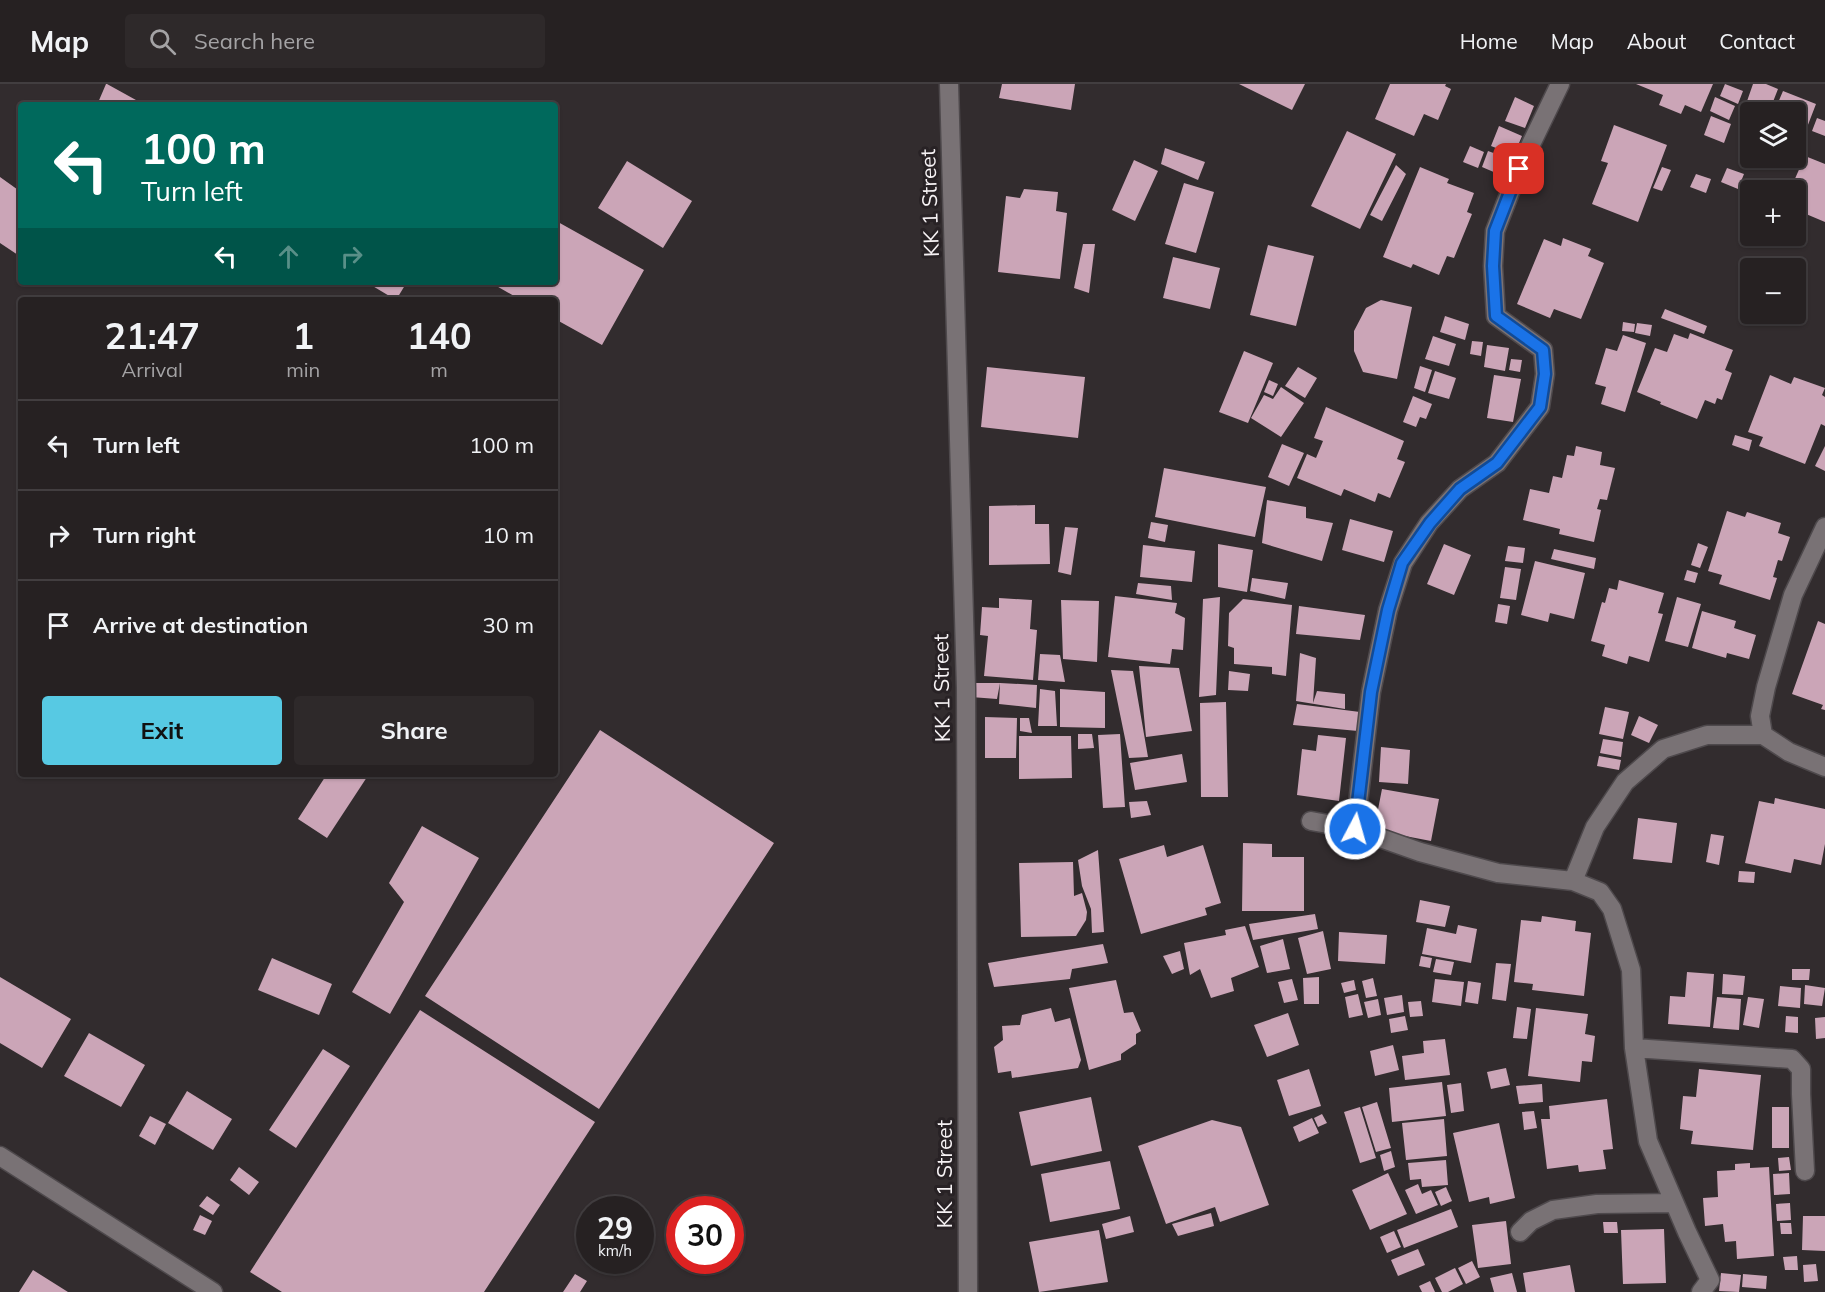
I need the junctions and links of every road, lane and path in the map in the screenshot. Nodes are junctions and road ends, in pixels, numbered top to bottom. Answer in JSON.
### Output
{"nodes":[{"id":1,"x":949,"y":84,"type":"edge"},
{"id":2,"x":1560,"y":84,"type":"edge"},
{"id":3,"x":1825,"y":527,"type":"edge"},
{"id":4,"x":1762,"y":735,"type":"junction"},
{"id":5,"x":1825,"y":767,"type":"edge"},
{"id":6,"x":1311,"y":821,"type":"dead end"},
{"id":7,"x":1355,"y":829,"type":"junction"},
{"id":8,"x":1573,"y":881,"type":"junction"},
{"id":9,"x":1634,"y":1048,"type":"junction"},
{"id":10,"x":0,"y":1156,"type":"edge"},
{"id":11,"x":1805,"y":1171,"type":"dead end"},
{"id":12,"x":1674,"y":1203,"type":"junction"},
{"id":13,"x":1521,"y":1232,"type":"dead end"},
{"id":14,"x":213,"y":1292,"type":"edge"},
{"id":15,"x":968,"y":1292,"type":"edge"},
{"id":16,"x":1701,"y":1292,"type":"edge"}],
"edges":[{"from":1,"to":15,"type":"street","name":"KK 1 Street"},
{"from":2,"to":7,"type":"street"},
{"from":3,"to":4,"type":"street"},
{"from":4,"to":5,"type":"street"},
{"from":4,"to":8,"type":"street"},
{"from":6,"to":7,"type":"street"},
{"from":7,"to":8,"type":"street"},
{"from":8,"to":9,"type":"street"},
{"from":9,"to":11,"type":"street"},
{"from":9,"to":12,"type":"street"},
{"from":10,"to":14,"type":"street"},
{"from":12,"to":13,"type":"street"},
{"from":12,"to":16,"type":"street"}]}
